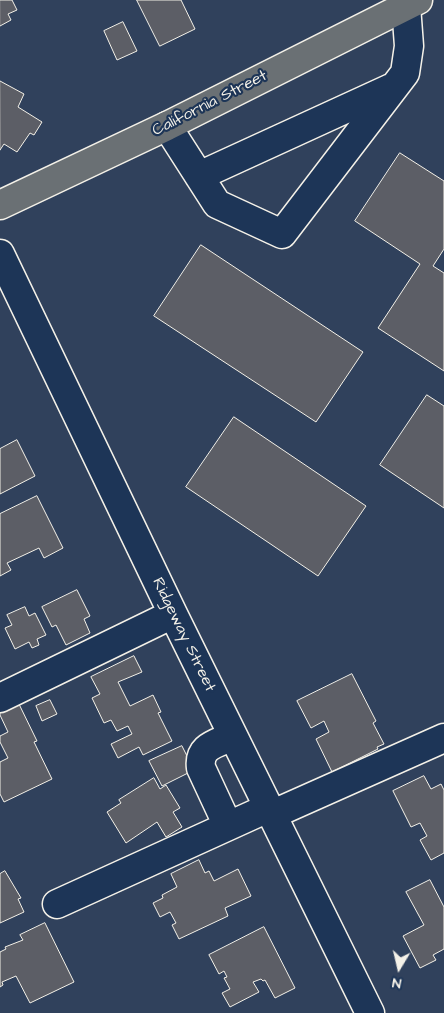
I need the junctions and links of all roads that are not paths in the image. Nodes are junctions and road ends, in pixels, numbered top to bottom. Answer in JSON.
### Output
{"nodes":[{"id":1,"x":412,"y":3,"type":"edge"},
{"id":2,"x":395,"y":86,"type":"junction"},
{"id":3,"x":167,"y":126,"type":"junction"},
{"id":4,"x":199,"y":176,"type":"junction"},
{"id":5,"x":0,"y":205,"type":"edge"},
{"id":6,"x":0,"y":254,"type":"edge"},
{"id":7,"x":173,"y":614,"type":"junction"},
{"id":8,"x":0,"y":698,"type":"edge"},
{"id":9,"x":233,"y":736,"type":"junction"},
{"id":10,"x":444,"y":738,"type":"edge"},
{"id":11,"x":270,"y":812,"type":"junction"},
{"id":12,"x":228,"y":826,"type":"junction"},
{"id":13,"x":57,"y":904,"type":"dead end"},
{"id":14,"x":370,"y":1013,"type":"edge"}],
"edges":[{"from":1,"to":2,"type":"street"},
{"from":1,"to":3,"type":"main road","name":"California Street"},
{"from":2,"to":4,"type":"street"},
{"from":2,"to":4,"type":"street"},
{"from":3,"to":4,"type":"street"},
{"from":3,"to":5,"type":"main road","name":"California Street"},
{"from":6,"to":7,"type":"street","name":"Ridgeway Street"},
{"from":7,"to":8,"type":"street"},
{"from":7,"to":9,"type":"street","name":"Ridgeway Street"},
{"from":9,"to":11,"type":"street","name":"Ridgeway Street"},
{"from":9,"to":12,"type":"street"},
{"from":10,"to":11,"type":"street"},
{"from":11,"to":12,"type":"street"},
{"from":11,"to":14,"type":"street","name":"Ridgeway Street"},
{"from":12,"to":13,"type":"street"}]}
